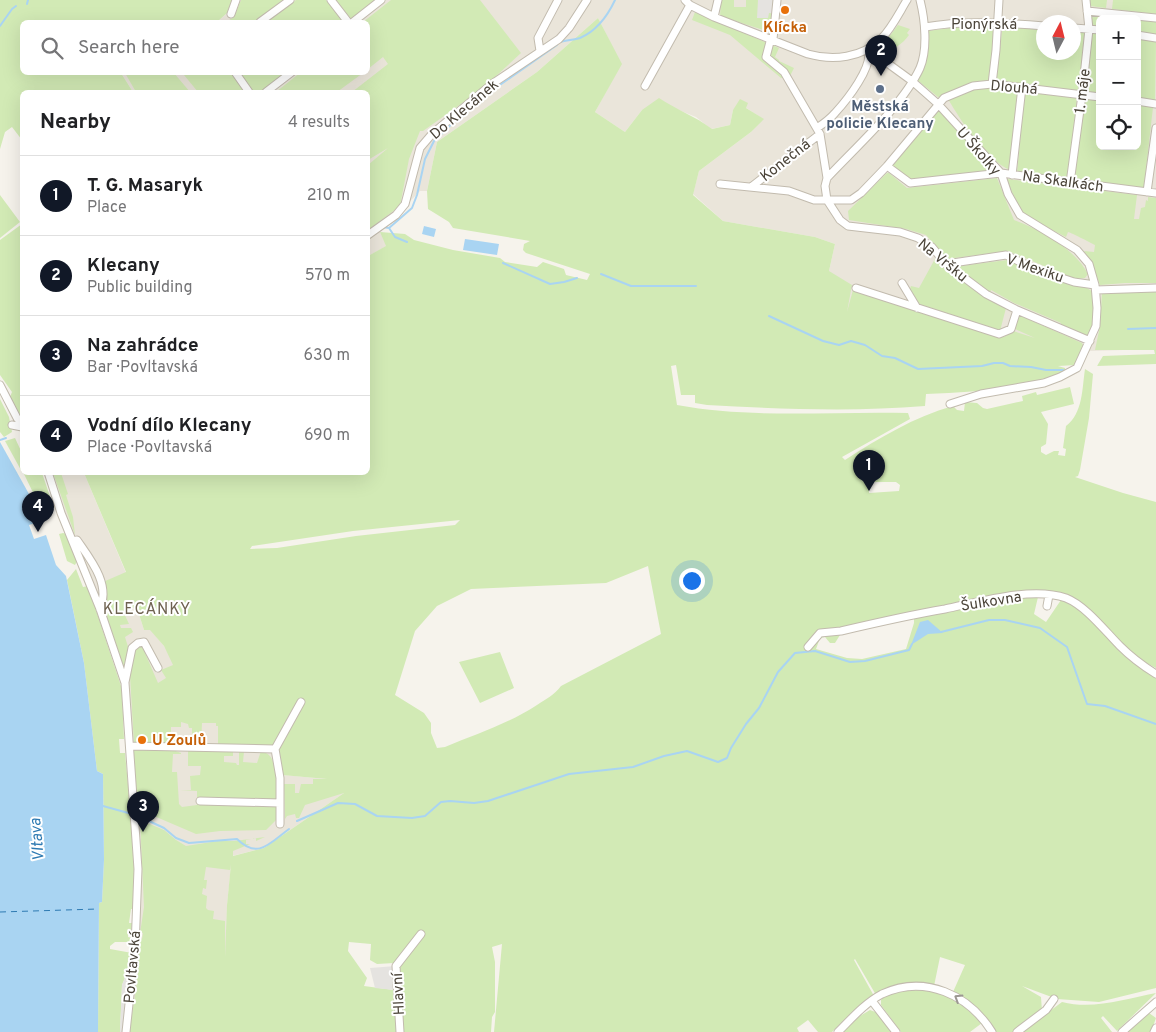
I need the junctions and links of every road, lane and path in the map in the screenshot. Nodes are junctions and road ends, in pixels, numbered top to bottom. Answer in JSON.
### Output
{"nodes":[{"id":1,"x":236,"y":0,"type":"edge"},
{"id":2,"x":290,"y":0,"type":"edge"},
{"id":3,"x":331,"y":0,"type":"edge"},
{"id":4,"x":381,"y":0,"type":"edge"},
{"id":5,"x":558,"y":0,"type":"edge"},
{"id":6,"x":587,"y":0,"type":"edge"},
{"id":7,"x":718,"y":0,"type":"edge"},
{"id":8,"x":777,"y":0,"type":"edge"},
{"id":9,"x":907,"y":0,"type":"edge"},
{"id":10,"x":920,"y":0,"type":"edge"},
{"id":11,"x":999,"y":0,"type":"edge"},
{"id":12,"x":1086,"y":0,"type":"edge"},
{"id":13,"x":687,"y":2,"type":"edge"},
{"id":14,"x":1087,"y":11,"type":"junction"},
{"id":15,"x":231,"y":14,"type":"dead end"},
{"id":16,"x":714,"y":17,"type":"junction"},
{"id":17,"x":1156,"y":18,"type":"edge"},
{"id":18,"x":263,"y":20,"type":"edge"},
{"id":19,"x":346,"y":20,"type":"edge"},
{"id":20,"x":355,"y":20,"type":"edge"},
{"id":21,"x":998,"y":22,"type":"junction"},
{"id":22,"x":1036,"y":25,"type":"edge"},
{"id":23,"x":925,"y":27,"type":"junction"},
{"id":24,"x":1081,"y":28,"type":"edge"},
{"id":25,"x":1089,"y":29,"type":"junction"},
{"id":26,"x":1096,"y":30,"type":"edge"},
{"id":27,"x":1141,"y":36,"type":"edge"},
{"id":28,"x":773,"y":37,"type":"junction"},
{"id":29,"x":1156,"y":38,"type":"edge"},
{"id":30,"x":868,"y":49,"type":"junction"},
{"id":31,"x":540,"y":51,"type":"junction"},
{"id":32,"x":236,"y":75,"type":"edge"},
{"id":33,"x":288,"y":75,"type":"edge"},
{"id":34,"x":912,"y":81,"type":"junction"},
{"id":35,"x":992,"y":84,"type":"junction"},
{"id":36,"x":645,"y":86,"type":"dead end"},
{"id":37,"x":1022,"y":87,"type":"junction"},
{"id":38,"x":248,"y":90,"type":"edge"},
{"id":39,"x":269,"y":90,"type":"edge"},
{"id":40,"x":1082,"y":95,"type":"junction"},
{"id":41,"x":1096,"y":97,"type":"edge"},
{"id":42,"x":1141,"y":102,"type":"edge"},
{"id":43,"x":938,"y":104,"type":"junction"},
{"id":44,"x":1156,"y":104,"type":"edge"},
{"id":45,"x":1156,"y":128,"type":"edge"},
{"id":46,"x":819,"y":131,"type":"junction"},
{"id":47,"x":887,"y":166,"type":"junction"},
{"id":48,"x":1001,"y":173,"type":"junction"},
{"id":49,"x":1012,"y":174,"type":"junction"},
{"id":50,"x":827,"y":178,"type":"junction"},
{"id":51,"x":1070,"y":183,"type":"junction"},
{"id":52,"x":720,"y":184,"type":"dead end"},
{"id":53,"x":751,"y":187,"type":"junction"},
{"id":54,"x":1148,"y":192,"type":"junction"},
{"id":55,"x":1156,"y":193,"type":"edge"},
{"id":56,"x":826,"y":200,"type":"junction"},
{"id":57,"x":370,"y":234,"type":"edge"},
{"id":58,"x":946,"y":264,"type":"junction"},
{"id":59,"x":902,"y":284,"type":"dead end"},
{"id":60,"x":856,"y":288,"type":"dead end"},
{"id":61,"x":1095,"y":288,"type":"junction"},
{"id":62,"x":1156,"y":288,"type":"edge"},
{"id":63,"x":917,"y":308,"type":"junction"},
{"id":64,"x":1017,"y":310,"type":"junction"},
{"id":65,"x":1090,"y":342,"type":"junction"},
{"id":66,"x":0,"y":384,"type":"edge"},
{"id":67,"x":950,"y":404,"type":"dead end"},
{"id":68,"x":20,"y":423,"type":"edge"},
{"id":69,"x":12,"y":425,"type":"dead end"},
{"id":70,"x":20,"y":426,"type":"edge"},
{"id":71,"x":49,"y":475,"type":"edge"},
{"id":72,"x":73,"y":541,"type":"junction"},
{"id":73,"x":1049,"y":595,"type":"junction"},
{"id":74,"x":1047,"y":606,"type":"dead end"},
{"id":75,"x":100,"y":609,"type":"junction"},
{"id":76,"x":808,"y":648,"type":"dead end"},
{"id":77,"x":158,"y":668,"type":"dead end"},
{"id":78,"x":1156,"y":674,"type":"edge"},
{"id":79,"x":125,"y":683,"type":"junction"},
{"id":80,"x":302,"y":702,"type":"dead end"},
{"id":81,"x":130,"y":746,"type":"junction"},
{"id":82,"x":275,"y":749,"type":"junction"},
{"id":83,"x":200,"y":801,"type":"dead end"},
{"id":84,"x":280,"y":803,"type":"junction"},
{"id":85,"x":280,"y":824,"type":"dead end"},
{"id":86,"x":421,"y":934,"type":"dead end"},
{"id":87,"x":1054,"y":999,"type":"dead end"},
{"id":88,"x":872,"y":1001,"type":"junction"},
{"id":89,"x":1156,"y":1002,"type":"edge"},
{"id":90,"x":1156,"y":1028,"type":"edge"},
{"id":91,"x":126,"y":1032,"type":"edge"},
{"id":92,"x":400,"y":1032,"type":"edge"},
{"id":93,"x":838,"y":1032,"type":"edge"},
{"id":94,"x":896,"y":1032,"type":"edge"},
{"id":95,"x":992,"y":1032,"type":"edge"},
{"id":96,"x":1017,"y":1032,"type":"edge"},
{"id":97,"x":1122,"y":1032,"type":"edge"},
{"id":98,"x":1154,"y":1032,"type":"edge"}],
"edges":[{"from":1,"to":15,"type":"street"},
{"from":2,"to":18,"type":"street"},
{"from":3,"to":19,"type":"street"},
{"from":4,"to":20,"type":"street"},
{"from":5,"to":31,"type":"street"},
{"from":6,"to":31,"type":"street","name":"Do Klecánek"},
{"from":7,"to":16,"type":"street"},
{"from":8,"to":28,"type":"street"},
{"from":9,"to":30,"type":"street"},
{"from":10,"to":23,"type":"street"},
{"from":11,"to":21,"type":"street"},
{"from":12,"to":14,"type":"street","name":"1. máje"},
{"from":13,"to":16,"type":"street"},
{"from":13,"to":36,"type":"street"},
{"from":14,"to":17,"type":"street"},
{"from":14,"to":25,"type":"street","name":"1. máje"},
{"from":16,"to":28,"type":"street"},
{"from":21,"to":22,"type":"street","name":"Pionýrská"},
{"from":21,"to":23,"type":"street","name":"Pionýrská"},
{"from":21,"to":35,"type":"street"},
{"from":23,"to":34,"type":"street"},
{"from":24,"to":25,"type":"street"},
{"from":25,"to":26,"type":"street"},
{"from":25,"to":40,"type":"street","name":"1. máje"},
{"from":27,"to":29,"type":"street"},
{"from":28,"to":30,"type":"street"},
{"from":28,"to":46,"type":"street"},
{"from":30,"to":34,"type":"street","name":"U Školky"},
{"from":30,"to":46,"type":"street","name":"Konečná"},
{"from":31,"to":57,"type":"street","name":"Do Klecánek"},
{"from":32,"to":38,"type":"street"},
{"from":33,"to":39,"type":"street"},
{"from":34,"to":43,"type":"street","name":"U Školky"},
{"from":34,"to":50,"type":"street"},
{"from":35,"to":37,"type":"street","name":"Dlouhá"},
{"from":35,"to":43,"type":"street","name":"Dlouhá"},
{"from":37,"to":40,"type":"street","name":"Dlouhá"},
{"from":37,"to":49,"type":"street"},
{"from":40,"to":41,"type":"street","name":"Dlouhá"},
{"from":40,"to":51,"type":"street","name":"1. máje"},
{"from":42,"to":44,"type":"street"},
{"from":43,"to":47,"type":"street","name":"Dlouhá"},
{"from":43,"to":48,"type":"street","name":"U Školky"},
{"from":45,"to":54,"type":"street"},
{"from":46,"to":50,"type":"street"},
{"from":46,"to":53,"type":"street","name":"Konečná"},
{"from":47,"to":48,"type":"street","name":"Na Skalkách"},
{"from":47,"to":56,"type":"street","name":"Dlouhá"},
{"from":48,"to":49,"type":"street","name":"Na Skalkách"},
{"from":48,"to":61,"type":"street","name":"U Školky"},
{"from":49,"to":51,"type":"street","name":"Na Skalkách"},
{"from":50,"to":56,"type":"street"},
{"from":51,"to":54,"type":"street","name":"Na Skalkách"},
{"from":52,"to":53,"type":"street","name":"Dlouhá"},
{"from":53,"to":56,"type":"street","name":"Dlouhá"},
{"from":54,"to":55,"type":"street","name":"Na Skalkách"},
{"from":56,"to":58,"type":"street","name":"Na Vršku"},
{"from":58,"to":61,"type":"street","name":"V Mexiku"},
{"from":58,"to":64,"type":"street","name":"Na Vršku"},
{"from":59,"to":63,"type":"street"},
{"from":60,"to":63,"type":"street"},
{"from":61,"to":62,"type":"street","name":"V Mexiku"},
{"from":61,"to":65,"type":"street","name":"U Školky"},
{"from":63,"to":64,"type":"street"},
{"from":64,"to":65,"type":"street","name":"Na Vršku"},
{"from":65,"to":67,"type":"street","name":"U Školky"},
{"from":66,"to":68,"type":"street"},
{"from":69,"to":70,"type":"street"},
{"from":71,"to":72,"type":"street"},
{"from":72,"to":75,"type":"street"},
{"from":72,"to":75,"type":"street"},
{"from":73,"to":74,"type":"street"},
{"from":73,"to":76,"type":"street","name":"Šulkovna"},
{"from":73,"to":78,"type":"street","name":"Šulkovna"},
{"from":75,"to":79,"type":"street"},
{"from":77,"to":79,"type":"street"},
{"from":79,"to":81,"type":"street"},
{"from":80,"to":82,"type":"street"},
{"from":81,"to":82,"type":"street"},
{"from":81,"to":91,"type":"street","name":"Povltavská"},
{"from":82,"to":84,"type":"street"},
{"from":83,"to":84,"type":"street"},
{"from":84,"to":85,"type":"street"},
{"from":86,"to":92,"type":"street","name":"Hlavní"},
{"from":87,"to":96,"type":"street"},
{"from":88,"to":93,"type":"street"},
{"from":88,"to":94,"type":"street"},
{"from":95,"to":88,"type":"street","one_way":true},
{"from":89,"to":97,"type":"street"},
{"from":90,"to":98,"type":"street"}]}
